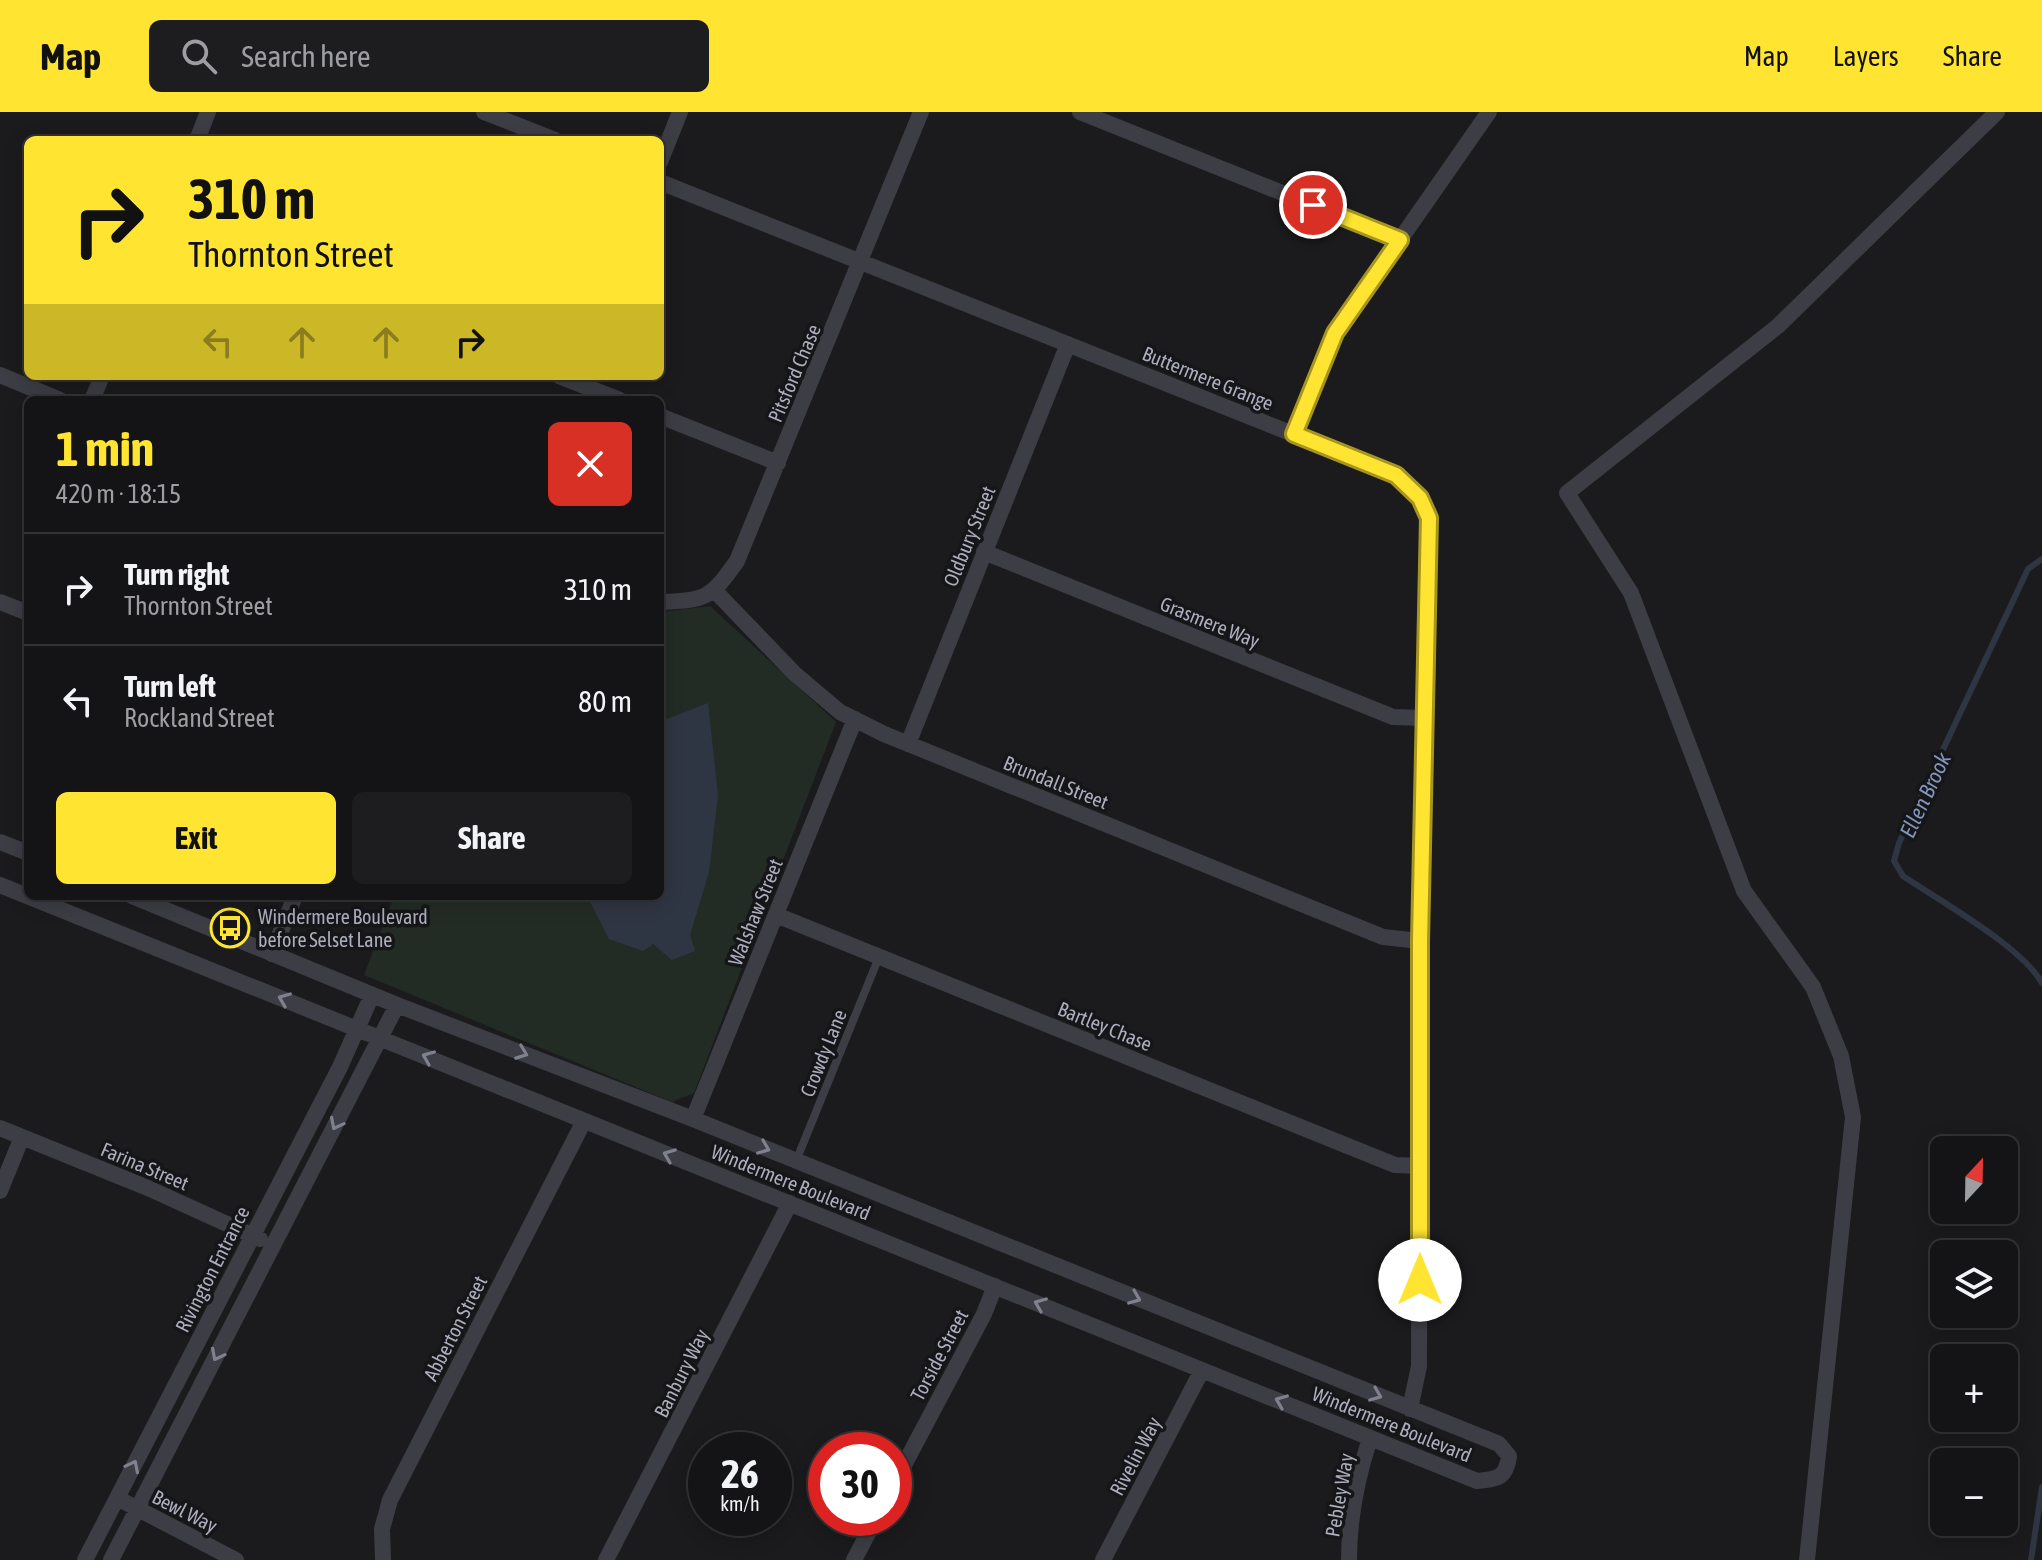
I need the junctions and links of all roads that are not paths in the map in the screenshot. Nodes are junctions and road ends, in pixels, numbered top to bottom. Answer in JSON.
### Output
{"nodes":[{"id":1,"x":208,"y":112,"type":"edge"},
{"id":2,"x":484,"y":112,"type":"edge"},
{"id":3,"x":680,"y":112,"type":"edge"},
{"id":4,"x":921,"y":112,"type":"edge"},
{"id":5,"x":1080,"y":112,"type":"edge"},
{"id":6,"x":1489,"y":112,"type":"edge"},
{"id":7,"x":1997,"y":112,"type":"edge"},
{"id":8,"x":199,"y":136,"type":"edge"},
{"id":9,"x":545,"y":136,"type":"edge"},
{"id":10,"x":664,"y":152,"type":"edge"},
{"id":11,"x":664,"y":184,"type":"edge"},
{"id":12,"x":1400,"y":240,"type":"junction"},
{"id":13,"x":861,"y":262,"type":"junction"},
{"id":14,"x":1068,"y":344,"type":"junction"},
{"id":15,"x":0,"y":375,"type":"edge"},
{"id":16,"x":569,"y":380,"type":"edge"},
{"id":17,"x":50,"y":396,"type":"edge"},
{"id":18,"x":610,"y":396,"type":"edge"},
{"id":19,"x":664,"y":418,"type":"edge"},
{"id":20,"x":1294,"y":434,"type":"junction"},
{"id":21,"x":778,"y":463,"type":"junction"},
{"id":22,"x":984,"y":552,"type":"junction"},
{"id":23,"x":716,"y":592,"type":"junction"},
{"id":24,"x":0,"y":602,"type":"edge"},
{"id":25,"x":664,"y":602,"type":"edge"},
{"id":26,"x":24,"y":611,"type":"edge"},
{"id":27,"x":1423,"y":718,"type":"junction"},
{"id":28,"x":855,"y":719,"type":"junction"},
{"id":29,"x":908,"y":744,"type":"junction"},
{"id":30,"x":0,"y":842,"type":"edge"},
{"id":31,"x":24,"y":851,"type":"edge"},
{"id":32,"x":0,"y":885,"type":"edge"},
{"id":33,"x":24,"y":895,"type":"edge"},
{"id":34,"x":37,"y":900,"type":"edge"},
{"id":35,"x":142,"y":900,"type":"edge"},
{"id":36,"x":293,"y":900,"type":"edge"},
{"id":37,"x":776,"y":915,"type":"junction"},
{"id":38,"x":1420,"y":941,"type":"junction"},
{"id":39,"x":272,"y":954,"type":"junction"},
{"id":40,"x":879,"y":957,"type":"junction"},
{"id":41,"x":372,"y":995,"type":"junction"},
{"id":42,"x":397,"y":1005,"type":"junction"},
{"id":43,"x":357,"y":1029,"type":"junction"},
{"id":44,"x":381,"y":1038,"type":"junction"},
{"id":45,"x":693,"y":1119,"type":"junction"},
{"id":46,"x":584,"y":1121,"type":"junction"},
{"id":47,"x":0,"y":1128,"type":"edge"},
{"id":48,"x":22,"y":1137,"type":"junction"},
{"id":49,"x":796,"y":1161,"type":"junction"},
{"id":50,"x":1421,"y":1166,"type":"junction"},
{"id":51,"x":0,"y":1191,"type":"edge"},
{"id":52,"x":790,"y":1203,"type":"junction"},
{"id":53,"x":252,"y":1235,"type":"junction"},
{"id":54,"x":274,"y":1245,"type":"junction"},
{"id":55,"x":995,"y":1286,"type":"junction"},
{"id":56,"x":1202,"y":1370,"type":"junction"},
{"id":57,"x":1410,"y":1409,"type":"junction"},
{"id":58,"x":1370,"y":1438,"type":"junction"},
{"id":59,"x":912,"y":1450,"type":"edge"},
{"id":60,"x":117,"y":1498,"type":"junction"},
{"id":61,"x":137,"y":1509,"type":"junction"},
{"id":62,"x":867,"y":1536,"type":"edge"},
{"id":63,"x":85,"y":1560,"type":"edge"},
{"id":64,"x":111,"y":1560,"type":"edge"},
{"id":65,"x":236,"y":1560,"type":"edge"},
{"id":66,"x":383,"y":1560,"type":"edge"},
{"id":67,"x":606,"y":1560,"type":"edge"},
{"id":68,"x":854,"y":1560,"type":"edge"},
{"id":69,"x":1103,"y":1560,"type":"edge"},
{"id":70,"x":1349,"y":1560,"type":"edge"},
{"id":71,"x":1807,"y":1560,"type":"edge"}],
"edges":[{"from":1,"to":8,"type":"street"},
{"from":2,"to":9,"type":"street"},
{"from":3,"to":10,"type":"street"},
{"from":4,"to":13,"type":"street","name":"Pitsford Chase"},
{"from":5,"to":12,"type":"street"},
{"from":6,"to":12,"type":"street"},
{"from":7,"to":71,"type":"street"},
{"from":11,"to":13,"type":"street","name":"Buttermere Grange"},
{"from":12,"to":20,"type":"street"},
{"from":13,"to":14,"type":"street","name":"Buttermere Grange"},
{"from":13,"to":21,"type":"street","name":"Pitsford Chase"},
{"from":14,"to":20,"type":"street","name":"Buttermere Grange"},
{"from":14,"to":22,"type":"street","name":"Oldbury Street"},
{"from":15,"to":17,"type":"street"},
{"from":16,"to":18,"type":"street"},
{"from":19,"to":21,"type":"street"},
{"from":20,"to":27,"type":"street","name":"Buttermere Grange"},
{"from":21,"to":23,"type":"street","name":"Pitsford Chase"},
{"from":22,"to":27,"type":"street","name":"Grasmere Way"},
{"from":22,"to":29,"type":"street","name":"Oldbury Street"},
{"from":23,"to":25,"type":"street"},
{"from":23,"to":28,"type":"street","name":"Brundall Street"},
{"from":24,"to":26,"type":"street"},
{"from":27,"to":38,"type":"street","name":"Buttermere Grange"},
{"from":28,"to":29,"type":"street","name":"Brundall Street"},
{"from":28,"to":37,"type":"street","name":"Walshaw Street"},
{"from":29,"to":38,"type":"street","name":"Brundall Street"},
{"from":30,"to":31,"type":"street"},
{"from":33,"to":32,"type":"street","name":"Windermere Boulevard","one_way":true},
{"from":43,"to":34,"type":"street","name":"Windermere Boulevard","one_way":true},
{"from":35,"to":39,"type":"street","name":"Windermere Boulevard"},
{"from":36,"to":39,"type":"street"},
{"from":37,"to":40,"type":"street","name":"Bartley Chase"},
{"from":37,"to":45,"type":"street","name":"Walshaw Street"},
{"from":38,"to":50,"type":"street","name":"Buttermere Grange"},
{"from":39,"to":41,"type":"street","name":"Windermere Boulevard"},
{"from":40,"to":49,"type":"lane","name":"Crowdy Lane"},
{"from":40,"to":50,"type":"street","name":"Bartley Chase"},
{"from":41,"to":42,"type":"street","name":"Windermere Boulevard"},
{"from":41,"to":43,"type":"street","name":"Rivington Entrance"},
{"from":42,"to":44,"type":"street"},
{"from":42,"to":45,"type":"street","name":"Windermere Boulevard","one_way":true},
{"from":43,"to":44,"type":"street","name":"Windermere Boulevard"},
{"from":43,"to":53,"type":"street","name":"Rivington Entrance"},
{"from":46,"to":44,"type":"street","name":"Windermere Boulevard","one_way":true},
{"from":44,"to":54,"type":"street","one_way":true},
{"from":45,"to":49,"type":"street","name":"Windermere Boulevard","one_way":true},
{"from":52,"to":46,"type":"street","name":"Windermere Boulevard","one_way":true},
{"from":46,"to":66,"type":"street","name":"Abberton Street"},
{"from":47,"to":48,"type":"street","name":"Farina Street"},
{"from":48,"to":51,"type":"street"},
{"from":48,"to":53,"type":"street","name":"Farina Street"},
{"from":49,"to":57,"type":"street","name":"Windermere Boulevard","one_way":true},
{"from":50,"to":57,"type":"street","name":"Buttermere Grange"},
{"from":52,"to":55,"type":"street","name":"Windermere Boulevard"},
{"from":52,"to":67,"type":"street","name":"Banbury Way"},
{"from":53,"to":54,"type":"street","name":"Farina Street"},
{"from":60,"to":53,"type":"street","name":"Rivington Entrance","one_way":true},
{"from":54,"to":61,"type":"street","one_way":true},
{"from":56,"to":55,"type":"street","name":"Windermere Boulevard","one_way":true},
{"from":55,"to":59,"type":"street","name":"Torside Street"},
{"from":58,"to":56,"type":"street","name":"Windermere Boulevard","one_way":true},
{"from":56,"to":69,"type":"street","name":"Rivelin Way"},
{"from":57,"to":58,"type":"street","name":"Windermere Boulevard"},
{"from":58,"to":70,"type":"street","name":"Pebley Way"},
{"from":60,"to":61,"type":"street","name":"Bewl Way"},
{"from":60,"to":63,"type":"street","name":"Rivington Entrance"},
{"from":61,"to":64,"type":"street"},
{"from":61,"to":65,"type":"street","name":"Bewl Way"},
{"from":62,"to":68,"type":"street"}]}
